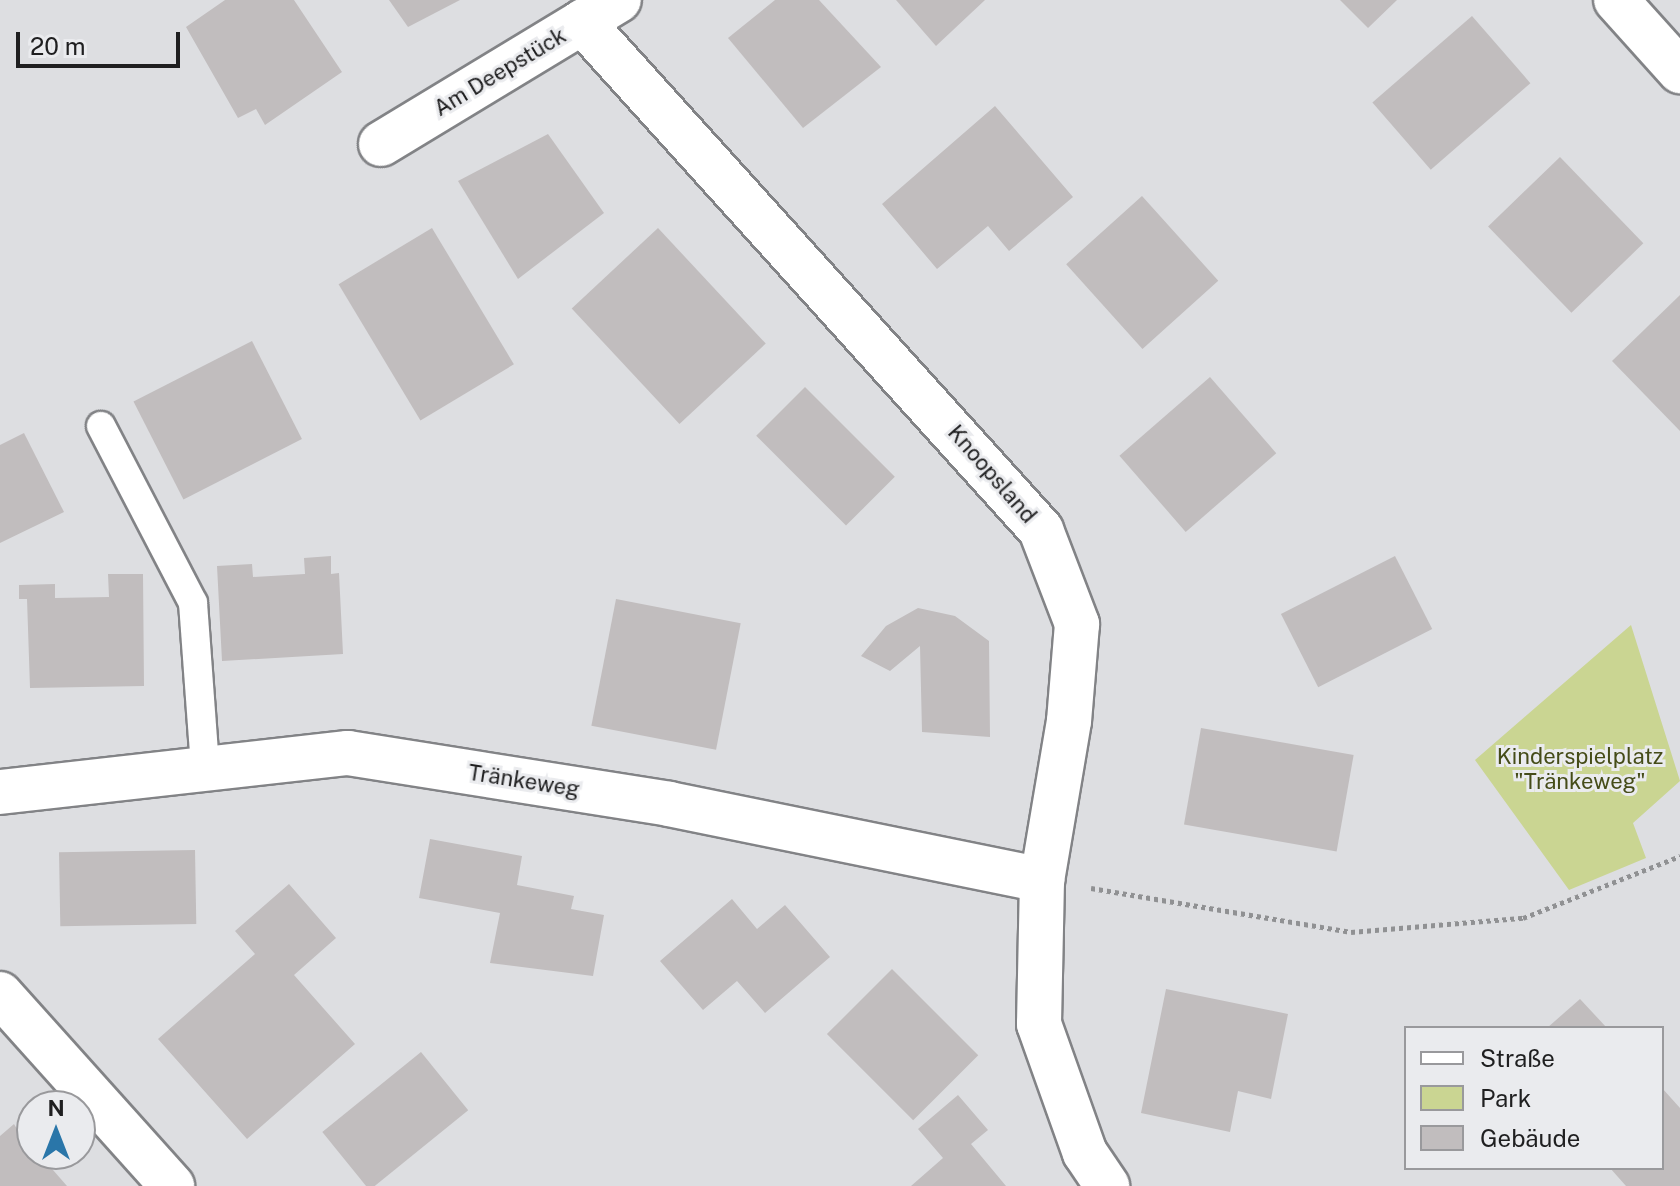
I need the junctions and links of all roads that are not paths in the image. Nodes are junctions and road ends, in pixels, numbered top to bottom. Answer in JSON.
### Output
{"nodes":[{"id":1,"x":619,"y":0,"type":"edge"},
{"id":2,"x":1616,"y":0,"type":"edge"},
{"id":3,"x":582,"y":22,"type":"junction"},
{"id":4,"x":1680,"y":71,"type":"edge"},
{"id":5,"x":381,"y":144,"type":"dead end"},
{"id":6,"x":101,"y":426,"type":"dead end"},
{"id":7,"x":205,"y":765,"type":"junction"},
{"id":8,"x":0,"y":792,"type":"edge"},
{"id":9,"x":1042,"y":880,"type":"junction"},
{"id":10,"x":0,"y":994,"type":"edge"},
{"id":11,"x":172,"y":1186,"type":"edge"},
{"id":12,"x":1107,"y":1186,"type":"edge"}],
"edges":[{"from":1,"to":3,"type":"street","name":"Am Deepstück"},
{"from":2,"to":4,"type":"street"},
{"from":3,"to":5,"type":"street","name":"Am Deepstück"},
{"from":3,"to":9,"type":"street","name":"Knoopsland"},
{"from":6,"to":7,"type":"lane"},
{"from":7,"to":8,"type":"street","name":"Tränkeweg"},
{"from":7,"to":9,"type":"street","name":"Tränkeweg"},
{"from":9,"to":12,"type":"street","name":"Knoopsland"},
{"from":10,"to":11,"type":"street"}]}
